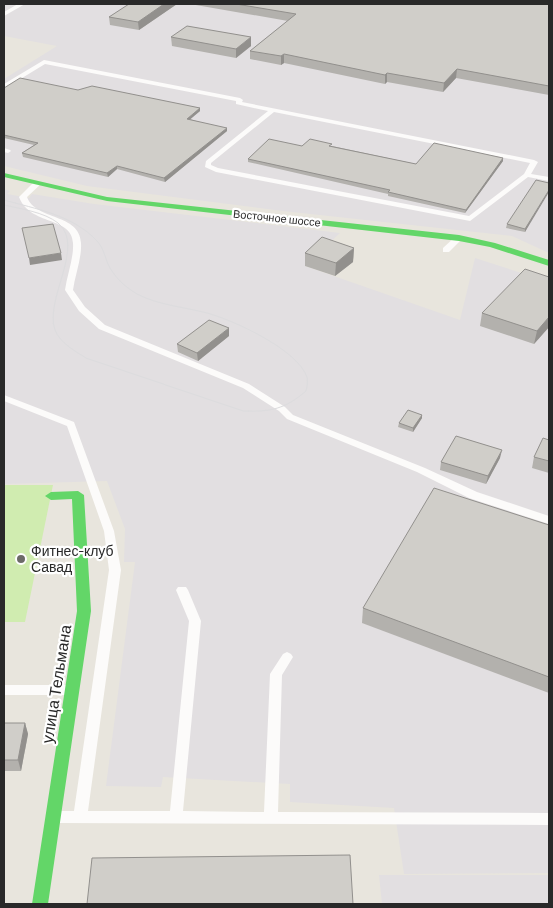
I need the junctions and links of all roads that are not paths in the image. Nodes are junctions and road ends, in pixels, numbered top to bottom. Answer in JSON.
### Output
{"nodes":[{"id":1,"x":22,"y":4,"type":"edge"},
{"id":2,"x":4,"y":14,"type":"edge"},
{"id":3,"x":4,"y":87,"type":"edge"},
{"id":4,"x":273,"y":110,"type":"junction"},
{"id":5,"x":4,"y":175,"type":"edge"},
{"id":6,"x":527,"y":175,"type":"junction"},
{"id":7,"x":549,"y":179,"type":"edge"},
{"id":8,"x":38,"y":183,"type":"junction"},
{"id":9,"x":459,"y":238,"type":"junction"},
{"id":10,"x":446,"y":250,"type":"dead end"},
{"id":11,"x":549,"y":263,"type":"edge"},
{"id":12,"x":4,"y":398,"type":"edge"},
{"id":13,"x":51,"y":496,"type":"dead end"},
{"id":14,"x":549,"y":520,"type":"edge"},
{"id":15,"x":182,"y":590,"type":"dead end"},
{"id":16,"x":287,"y":657,"type":"dead end"},
{"id":17,"x":4,"y":690,"type":"edge"},
{"id":18,"x":72,"y":690,"type":"junction"},
{"id":19,"x":53,"y":817,"type":"junction"},
{"id":20,"x":80,"y":817,"type":"junction"},
{"id":21,"x":176,"y":818,"type":"junction"},
{"id":22,"x":271,"y":819,"type":"junction"},
{"id":23,"x":549,"y":819,"type":"edge"},
{"id":24,"x":40,"y":904,"type":"edge"}],
"edges":[{"from":1,"to":2,"type":"lane"},
{"from":3,"to":4,"type":"lane"},
{"from":4,"to":6,"type":"lane"},
{"from":4,"to":6,"type":"lane"},
{"from":5,"to":8,"type":"main road","name":"Восточное шоссе"},
{"from":6,"to":7,"type":"lane"},
{"from":8,"to":9,"type":"main road","name":"Восточное шоссе"},
{"from":8,"to":14,"type":"lane"},
{"from":9,"to":10,"type":"lane"},
{"from":9,"to":11,"type":"main road","name":"Восточное шоссе"},
{"from":12,"to":20,"type":"lane"},
{"from":13,"to":18,"type":"main road","name":"улица Тельмана"},
{"from":15,"to":21,"type":"lane"},
{"from":16,"to":22,"type":"lane"},
{"from":17,"to":18,"type":"lane"},
{"from":18,"to":19,"type":"main road","name":"улица Тельмана"},
{"from":19,"to":20,"type":"lane"},
{"from":19,"to":24,"type":"main road","name":"улица Тельмана"},
{"from":20,"to":21,"type":"lane"},
{"from":21,"to":22,"type":"lane"},
{"from":22,"to":23,"type":"lane"}]}
